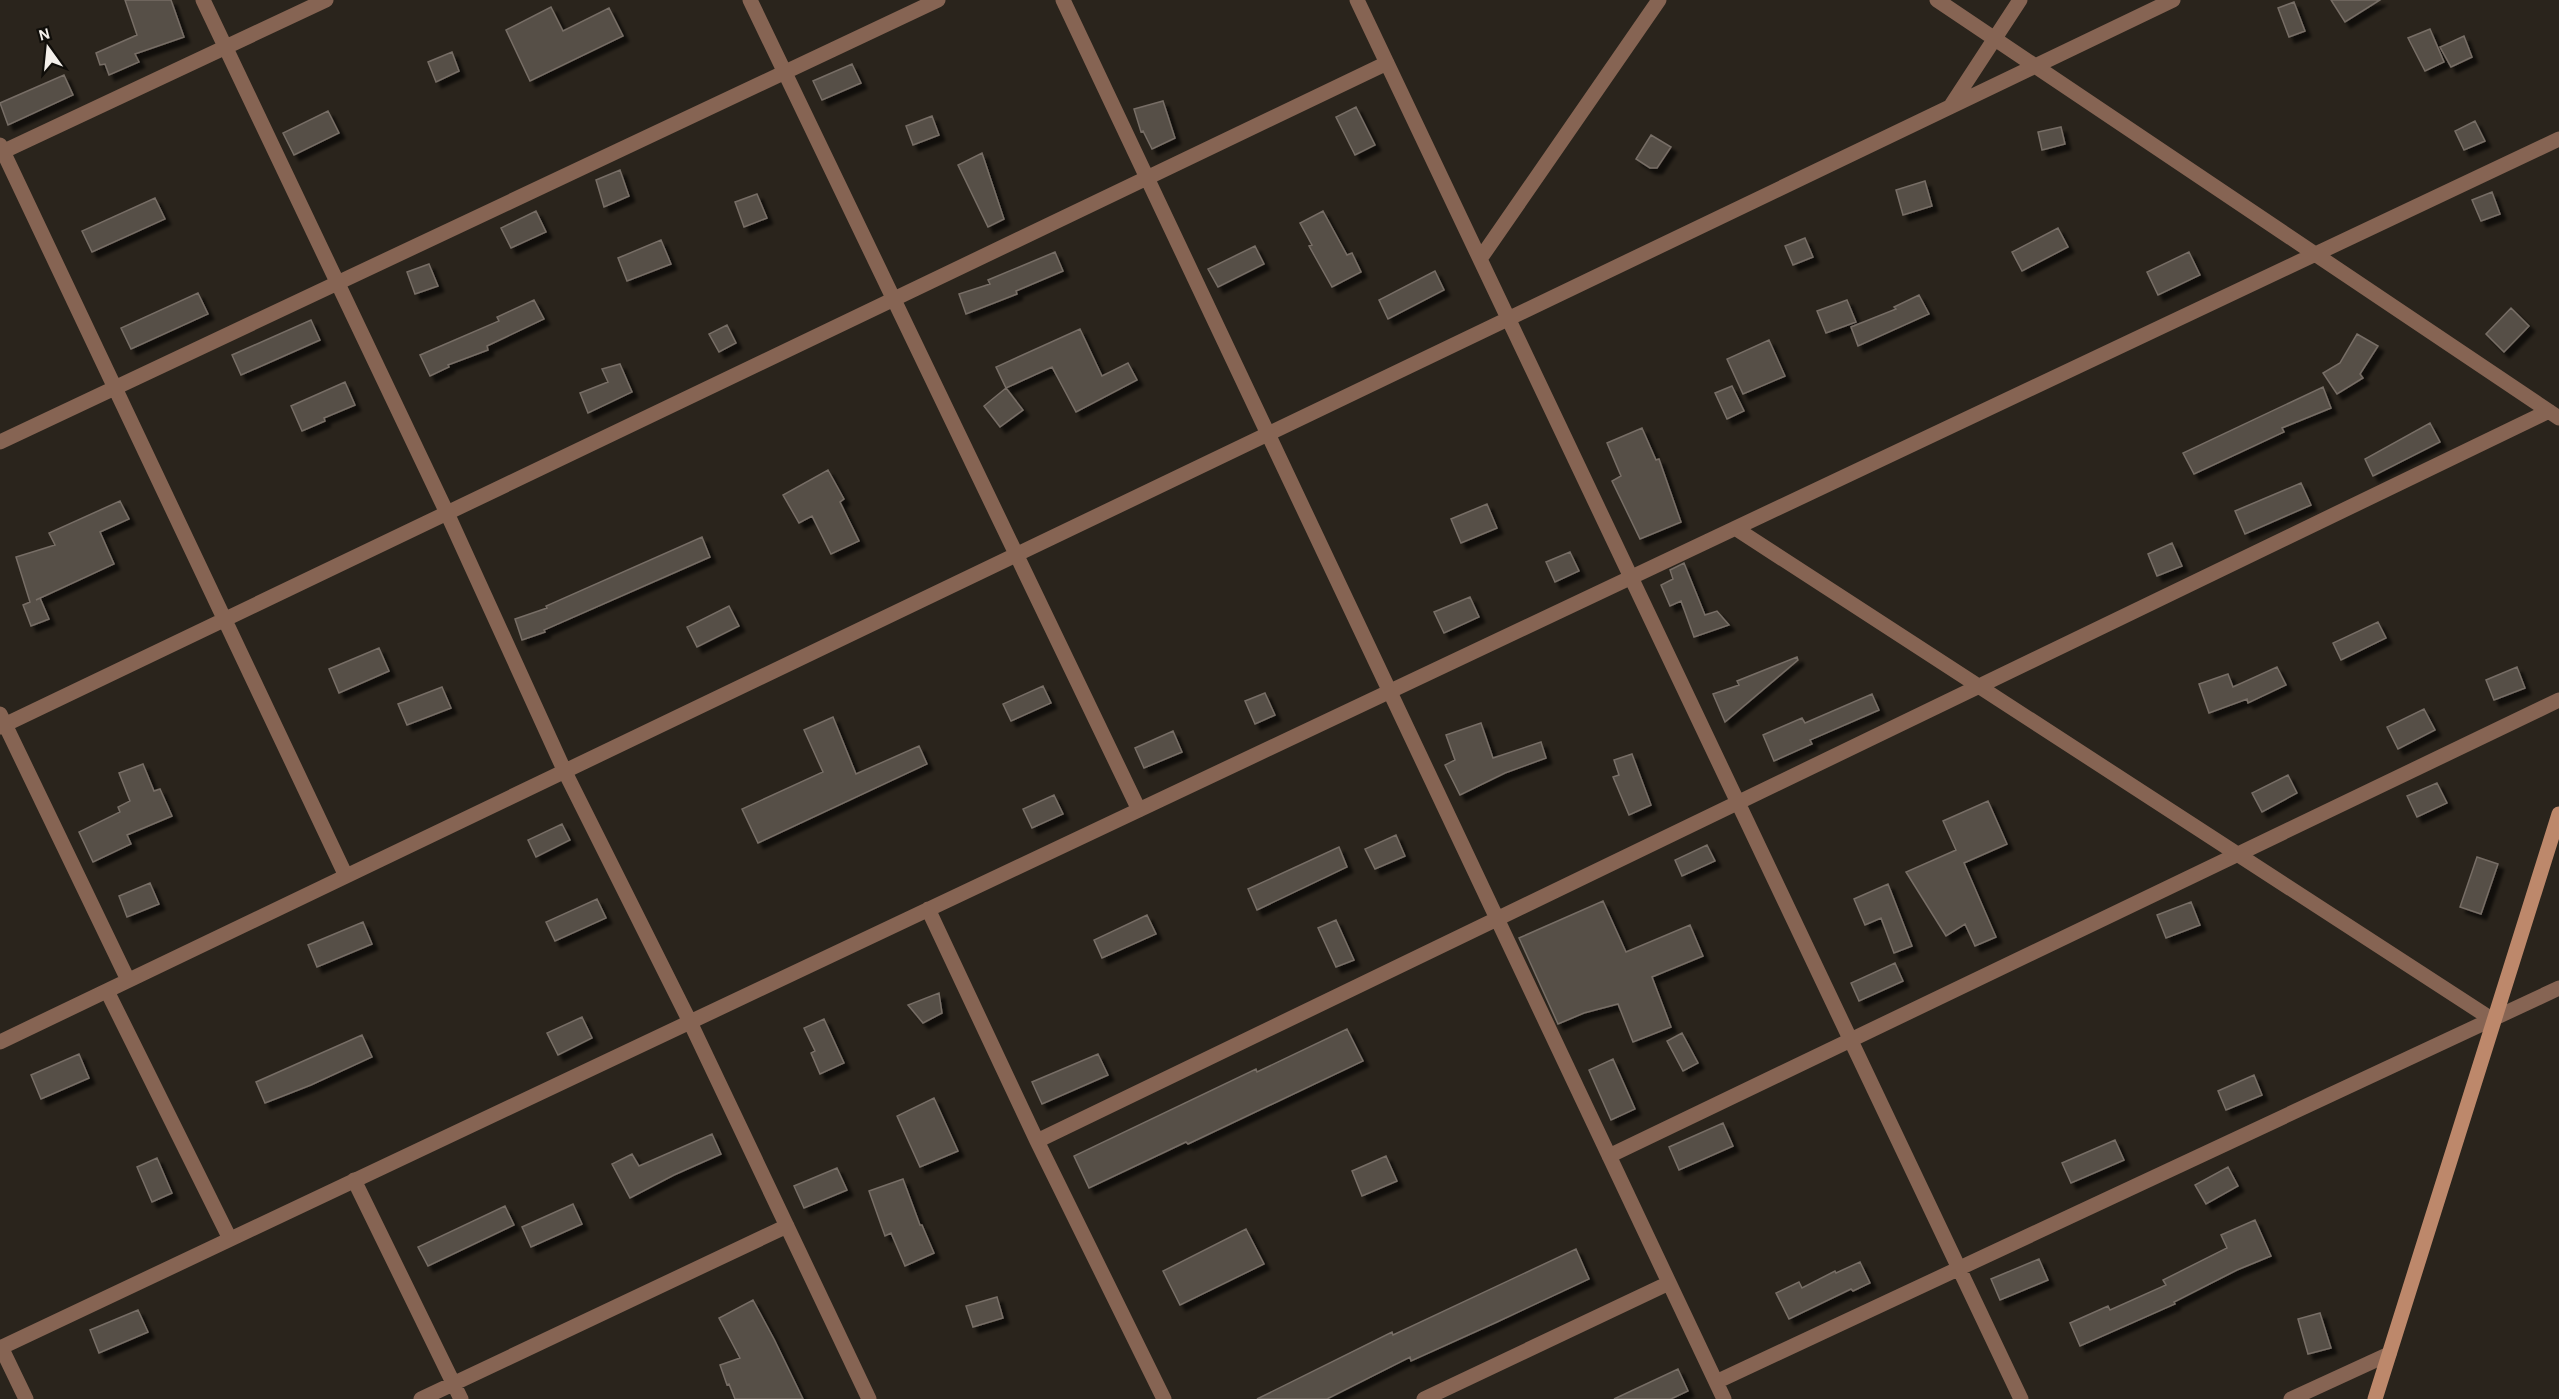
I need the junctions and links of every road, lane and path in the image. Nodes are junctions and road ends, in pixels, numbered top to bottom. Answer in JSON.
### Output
{"nodes":[{"id":1,"x":203,"y":0,"type":"edge"},
{"id":2,"x":326,"y":0,"type":"edge"},
{"id":3,"x":750,"y":0,"type":"edge"},
{"id":4,"x":938,"y":0,"type":"edge"},
{"id":5,"x":1063,"y":0,"type":"edge"},
{"id":6,"x":1357,"y":0,"type":"edge"},
{"id":7,"x":1659,"y":0,"type":"edge"},
{"id":8,"x":1937,"y":0,"type":"edge"},
{"id":9,"x":2020,"y":0,"type":"edge"},
{"id":10,"x":2173,"y":0,"type":"edge"},
{"id":11,"x":1994,"y":38,"type":"junction"},
{"id":12,"x":225,"y":47,"type":"junction"},
{"id":13,"x":1387,"y":63,"type":"junction"},
{"id":14,"x":2035,"y":66,"type":"junction"},
{"id":15,"x":785,"y":72,"type":"junction"},
{"id":16,"x":1950,"y":107,"type":"junction"},
{"id":17,"x":2559,"y":139,"type":"edge"},
{"id":18,"x":1,"y":150,"type":"edge"},
{"id":19,"x":1147,"y":177,"type":"junction"},
{"id":20,"x":2315,"y":255,"type":"junction"},
{"id":21,"x":1480,"y":259,"type":"junction"},
{"id":22,"x":338,"y":283,"type":"junction"},
{"id":23,"x":894,"y":299,"type":"junction"},
{"id":24,"x":1508,"y":318,"type":"junction"},
{"id":25,"x":115,"y":388,"type":"junction"},
{"id":26,"x":2554,"y":415,"type":"edge"},
{"id":27,"x":1268,"y":434,"type":"junction"},
{"id":28,"x":0,"y":442,"type":"edge"},
{"id":29,"x":447,"y":513,"type":"junction"},
{"id":30,"x":1735,"y":528,"type":"junction"},
{"id":31,"x":1016,"y":555,"type":"junction"},
{"id":32,"x":1631,"y":577,"type":"junction"},
{"id":33,"x":225,"y":619,"type":"junction"},
{"id":34,"x":1979,"y":686,"type":"junction"},
{"id":35,"x":1390,"y":692,"type":"junction"},
{"id":36,"x":2559,"y":699,"type":"edge"},
{"id":37,"x":2,"y":722,"type":"edge"},
{"id":38,"x":565,"y":772,"type":"junction"},
{"id":39,"x":1738,"y":802,"type":"junction"},
{"id":40,"x":1139,"y":810,"type":"junction"},
{"id":41,"x":2559,"y":814,"type":"edge"},
{"id":42,"x":2238,"y":854,"type":"junction"},
{"id":43,"x":346,"y":876,"type":"junction"},
{"id":44,"x":928,"y":909,"type":"junction"},
{"id":45,"x":1497,"y":919,"type":"junction"},
{"id":46,"x":128,"y":980,"type":"junction"},
{"id":47,"x":2559,"y":988,"type":"edge"},
{"id":48,"x":108,"y":991,"type":"junction"},
{"id":49,"x":2493,"y":1020,"type":"junction"},
{"id":50,"x":690,"y":1022,"type":"junction"},
{"id":51,"x":1851,"y":1040,"type":"junction"},
{"id":52,"x":0,"y":1042,"type":"edge"},
{"id":53,"x":1037,"y":1141,"type":"junction"},
{"id":54,"x":1609,"y":1156,"type":"junction"},
{"id":55,"x":354,"y":1180,"type":"junction"},
{"id":56,"x":787,"y":1226,"type":"junction"},
{"id":57,"x":230,"y":1239,"type":"junction"},
{"id":58,"x":1959,"y":1269,"type":"junction"},
{"id":59,"x":1669,"y":1283,"type":"junction"},
{"id":60,"x":1,"y":1347,"type":"edge"},
{"id":61,"x":2389,"y":1354,"type":"junction"},
{"id":62,"x":1716,"y":1382,"type":"junction"},
{"id":63,"x":454,"y":1384,"type":"junction"},
{"id":64,"x":1432,"y":1397,"type":"edge"},
{"id":65,"x":26,"y":1399,"type":"edge"},
{"id":66,"x":421,"y":1399,"type":"edge"},
{"id":67,"x":461,"y":1399,"type":"edge"},
{"id":68,"x":869,"y":1399,"type":"edge"},
{"id":69,"x":1164,"y":1399,"type":"edge"},
{"id":70,"x":1724,"y":1399,"type":"edge"},
{"id":71,"x":2021,"y":1399,"type":"edge"},
{"id":72,"x":2291,"y":1399,"type":"edge"},
{"id":73,"x":2375,"y":1399,"type":"edge"}],
"edges":[{"from":1,"to":12,"type":"street"},
{"from":2,"to":12,"type":"street"},
{"from":3,"to":15,"type":"street"},
{"from":4,"to":15,"type":"street"},
{"from":5,"to":19,"type":"street"},
{"from":6,"to":13,"type":"street"},
{"from":7,"to":21,"type":"street"},
{"from":8,"to":11,"type":"street"},
{"from":9,"to":11,"type":"street"},
{"from":10,"to":14,"type":"street"},
{"from":11,"to":14,"type":"street"},
{"from":11,"to":16,"type":"street"},
{"from":12,"to":18,"type":"street"},
{"from":12,"to":22,"type":"street"},
{"from":13,"to":19,"type":"street"},
{"from":13,"to":21,"type":"street"},
{"from":14,"to":16,"type":"street"},
{"from":14,"to":20,"type":"street"},
{"from":15,"to":22,"type":"street"},
{"from":15,"to":23,"type":"street"},
{"from":16,"to":24,"type":"street"},
{"from":17,"to":20,"type":"street"},
{"from":18,"to":25,"type":"street"},
{"from":19,"to":23,"type":"street"},
{"from":19,"to":27,"type":"street"},
{"from":20,"to":26,"type":"street"},
{"from":20,"to":30,"type":"street"},
{"from":21,"to":24,"type":"street"},
{"from":22,"to":25,"type":"street"},
{"from":22,"to":29,"type":"street"},
{"from":23,"to":29,"type":"street"},
{"from":23,"to":31,"type":"street"},
{"from":24,"to":27,"type":"street"},
{"from":24,"to":32,"type":"street"},
{"from":25,"to":28,"type":"street"},
{"from":25,"to":33,"type":"street"},
{"from":26,"to":34,"type":"street"},
{"from":27,"to":31,"type":"street"},
{"from":27,"to":35,"type":"street"},
{"from":29,"to":33,"type":"street"},
{"from":29,"to":38,"type":"street"},
{"from":30,"to":32,"type":"street"},
{"from":30,"to":34,"type":"street"},
{"from":31,"to":38,"type":"street"},
{"from":31,"to":40,"type":"street"},
{"from":32,"to":35,"type":"street"},
{"from":32,"to":39,"type":"street"},
{"from":33,"to":37,"type":"street"},
{"from":33,"to":43,"type":"street"},
{"from":34,"to":39,"type":"street"},
{"from":34,"to":42,"type":"street"},
{"from":35,"to":40,"type":"street"},
{"from":35,"to":45,"type":"street"},
{"from":36,"to":42,"type":"street"},
{"from":37,"to":46,"type":"street"},
{"from":38,"to":43,"type":"street"},
{"from":38,"to":50,"type":"street"},
{"from":39,"to":45,"type":"street"},
{"from":39,"to":51,"type":"street"},
{"from":40,"to":44,"type":"street"},
{"from":41,"to":49,"type":"street"},
{"from":42,"to":49,"type":"street"},
{"from":42,"to":51,"type":"street"},
{"from":43,"to":46,"type":"street"},
{"from":44,"to":50,"type":"street"},
{"from":44,"to":53,"type":"street"},
{"from":45,"to":53,"type":"street"},
{"from":45,"to":54,"type":"street"},
{"from":46,"to":48,"type":"street"},
{"from":47,"to":49,"type":"street"},
{"from":48,"to":52,"type":"street"},
{"from":48,"to":57,"type":"street"},
{"from":49,"to":58,"type":"street"},
{"from":49,"to":61,"type":"street"},
{"from":50,"to":55,"type":"street"},
{"from":50,"to":56,"type":"street"},
{"from":51,"to":54,"type":"street"},
{"from":51,"to":58,"type":"street"},
{"from":53,"to":69,"type":"street"},
{"from":54,"to":59,"type":"street"},
{"from":55,"to":57,"type":"street"},
{"from":55,"to":63,"type":"street"},
{"from":56,"to":63,"type":"street"},
{"from":56,"to":68,"type":"street"},
{"from":57,"to":60,"type":"street"},
{"from":58,"to":62,"type":"street"},
{"from":58,"to":71,"type":"street"},
{"from":59,"to":62,"type":"street"},
{"from":59,"to":64,"type":"street"},
{"from":60,"to":65,"type":"street"},
{"from":61,"to":72,"type":"street"},
{"from":61,"to":73,"type":"street"},
{"from":62,"to":70,"type":"street"},
{"from":63,"to":66,"type":"street"},
{"from":63,"to":67,"type":"street"}]}
